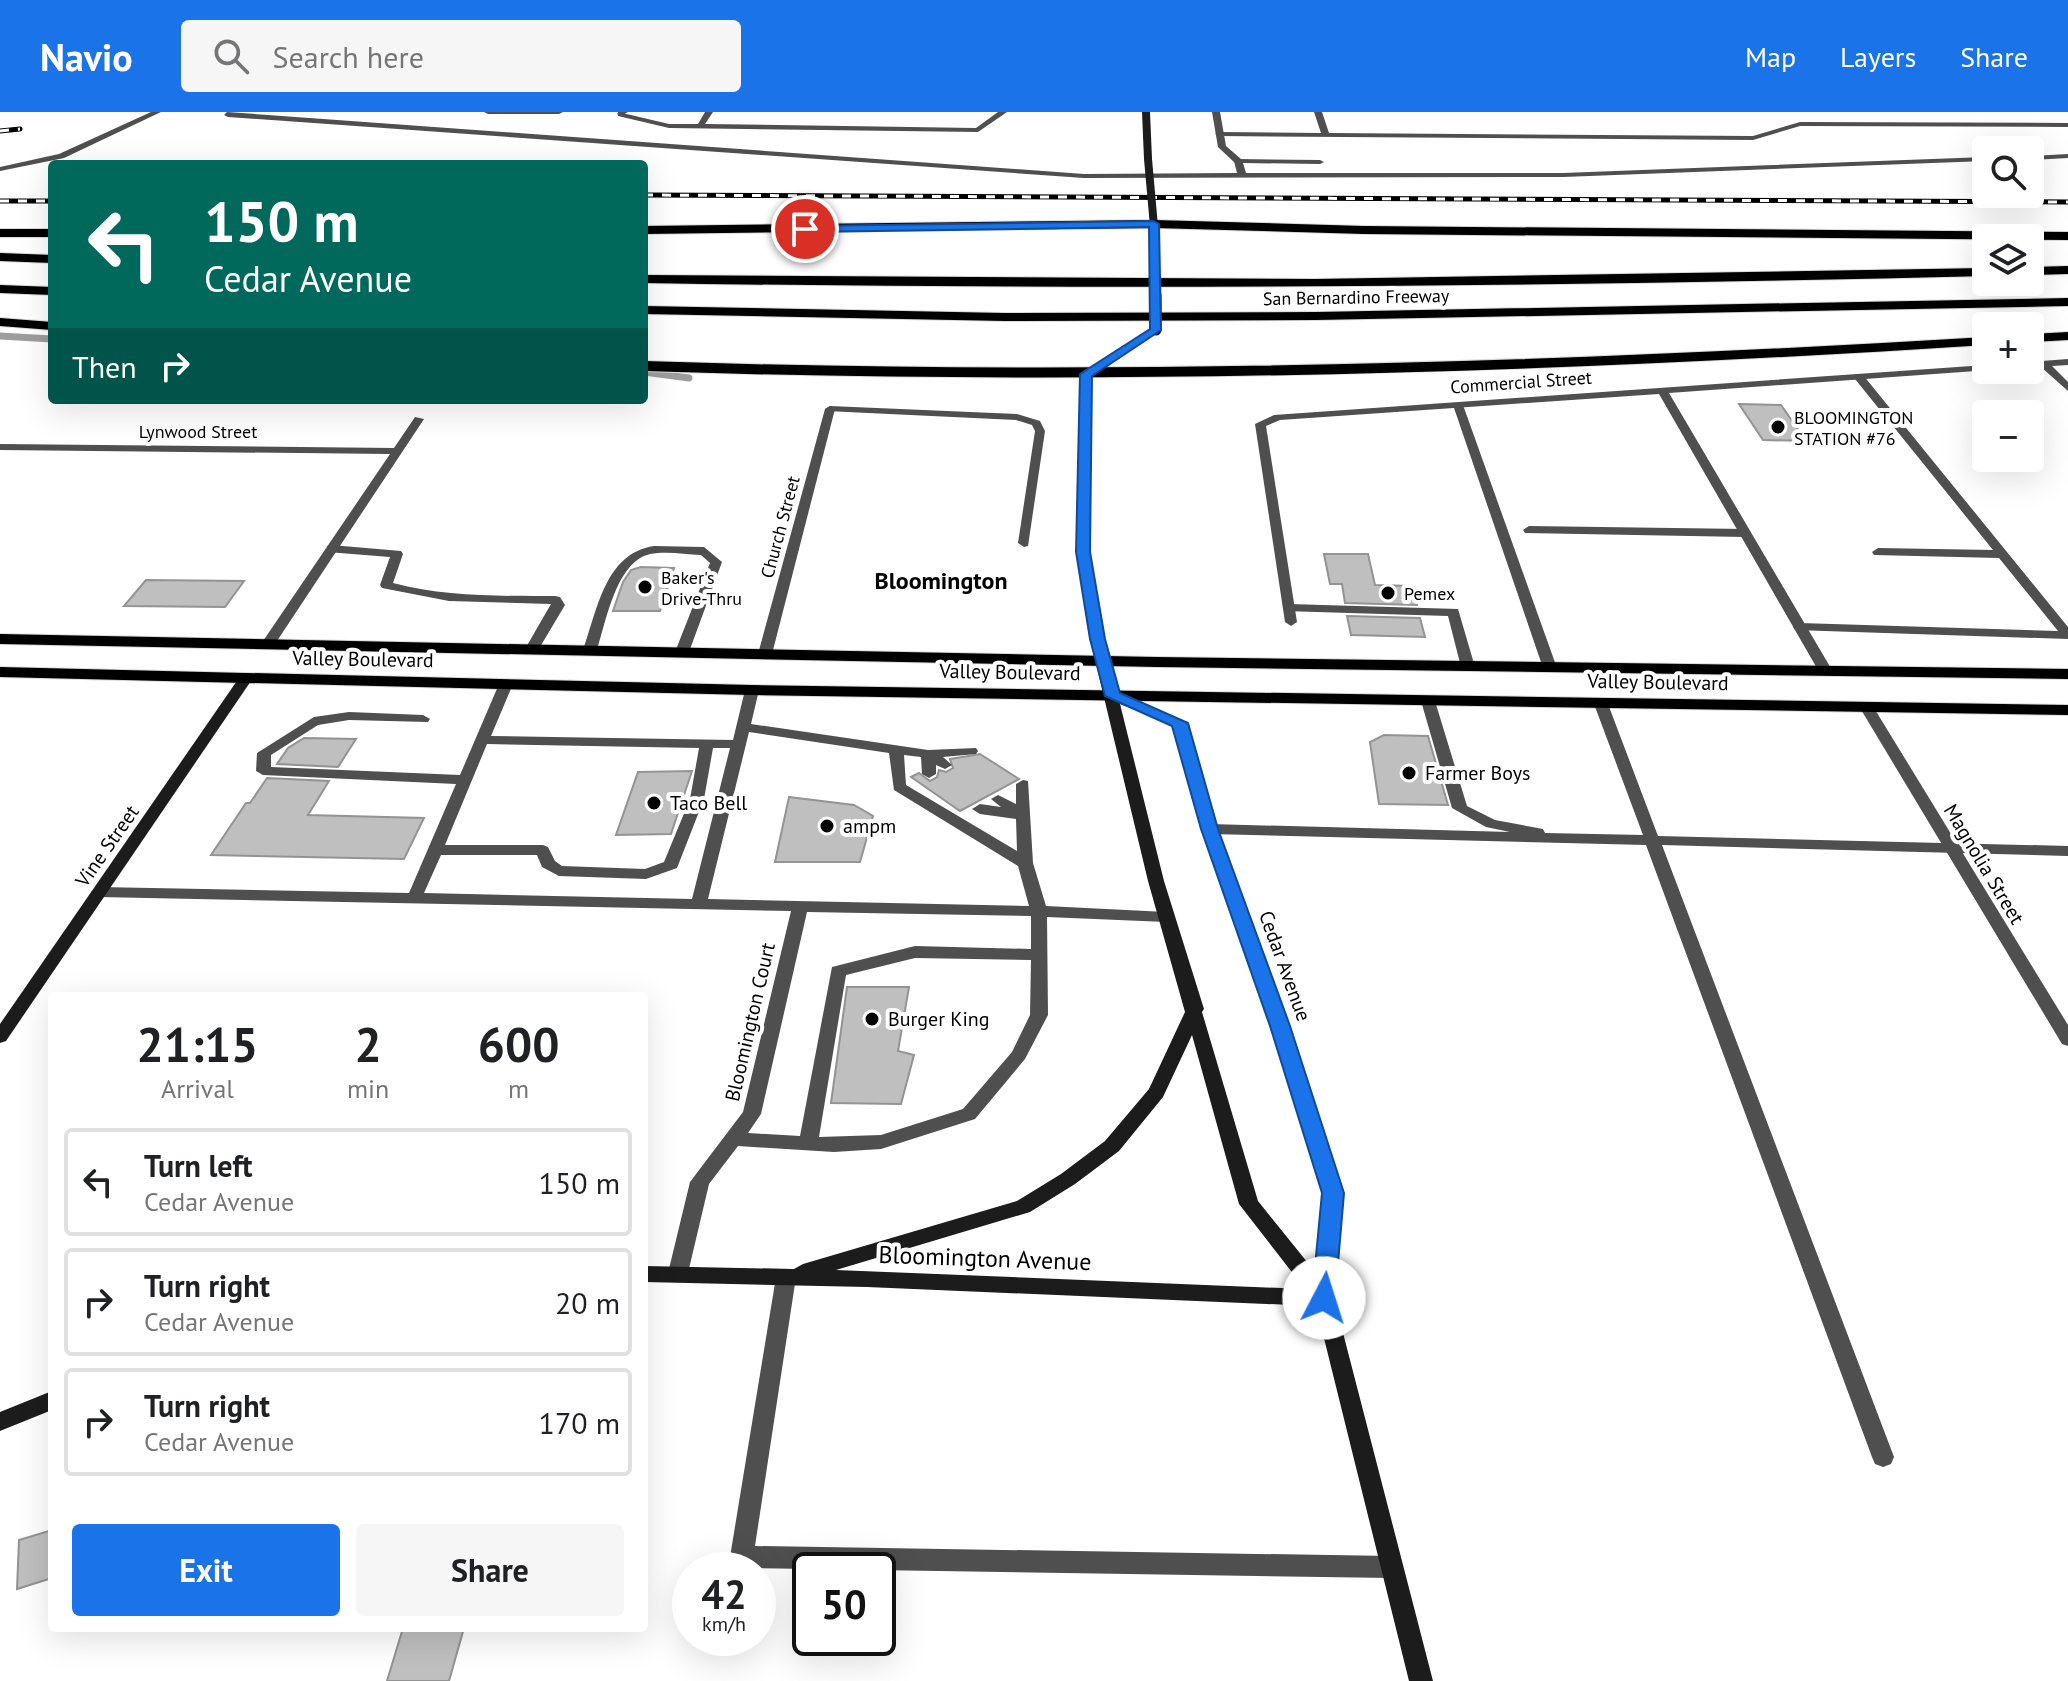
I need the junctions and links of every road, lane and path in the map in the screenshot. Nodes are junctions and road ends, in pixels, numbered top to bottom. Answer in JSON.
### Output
{"nodes":[{"id":1,"x":157,"y":112,"type":"edge"},
{"id":2,"x":232,"y":112,"type":"edge"},
{"id":3,"x":488,"y":112,"type":"edge"},
{"id":4,"x":559,"y":112,"type":"edge"},
{"id":5,"x":709,"y":112,"type":"edge"},
{"id":6,"x":1003,"y":112,"type":"edge"},
{"id":7,"x":1146,"y":112,"type":"edge"},
{"id":8,"x":1216,"y":112,"type":"edge"},
{"id":9,"x":1318,"y":112,"type":"edge"},
{"id":10,"x":622,"y":113,"type":"edge"},
{"id":11,"x":2068,"y":125,"type":"edge"},
{"id":12,"x":700,"y":126,"type":"junction"},
{"id":13,"x":1219,"y":134,"type":"junction"},
{"id":14,"x":1326,"y":135,"type":"junction"},
{"id":15,"x":2068,"y":156,"type":"edge"},
{"id":16,"x":2044,"y":157,"type":"edge"},
{"id":17,"x":1972,"y":160,"type":"edge"},
{"id":18,"x":1238,"y":161,"type":"junction"},
{"id":19,"x":1320,"y":162,"type":"dead end"},
{"id":20,"x":0,"y":169,"type":"edge"},
{"id":21,"x":1242,"y":175,"type":"junction"},
{"id":22,"x":1154,"y":220,"type":"junction"},
{"id":23,"x":648,"y":230,"type":"edge"},
{"id":24,"x":0,"y":233,"type":"edge"},
{"id":25,"x":48,"y":233,"type":"edge"},
{"id":26,"x":2068,"y":236,"type":"edge"},
{"id":27,"x":0,"y":257,"type":"edge"},
{"id":28,"x":48,"y":259,"type":"edge"},
{"id":29,"x":2068,"y":270,"type":"edge"},
{"id":30,"x":2044,"y":271,"type":"edge"},
{"id":31,"x":1972,"y":272,"type":"edge"},
{"id":32,"x":648,"y":279,"type":"edge"},
{"id":33,"x":0,"y":289,"type":"edge"},
{"id":34,"x":48,"y":291,"type":"edge"},
{"id":35,"x":2068,"y":302,"type":"edge"},
{"id":36,"x":648,"y":310,"type":"edge"},
{"id":37,"x":0,"y":322,"type":"edge"},
{"id":38,"x":48,"y":326,"type":"edge"},
{"id":39,"x":2068,"y":336,"type":"edge"},
{"id":40,"x":2044,"y":337,"type":"edge"},
{"id":41,"x":1972,"y":342,"type":"edge"},
{"id":42,"x":2068,"y":362,"type":"edge"},
{"id":43,"x":2044,"y":364,"type":"joint"},
{"id":44,"x":648,"y":366,"type":"edge"},
{"id":45,"x":1972,"y":369,"type":"edge"},
{"id":46,"x":1086,"y":374,"type":"junction"},
{"id":47,"x":1859,"y":377,"type":"junction"},
{"id":48,"x":2068,"y":388,"type":"edge"},
{"id":49,"x":1662,"y":390,"type":"junction"},
{"id":50,"x":1458,"y":405,"type":"junction"},
{"id":51,"x":419,"y":419,"type":"dead end"},
{"id":52,"x":0,"y":447,"type":"edge"},
{"id":53,"x":396,"y":451,"type":"junction"},
{"id":54,"x":1529,"y":530,"type":"dead end"},
{"id":55,"x":1745,"y":533,"type":"junction"},
{"id":56,"x":1024,"y":543,"type":"dead end"},
{"id":57,"x":331,"y":549,"type":"junction"},
{"id":58,"x":1878,"y":552,"type":"dead end"},
{"id":59,"x":2002,"y":554,"type":"junction"},
{"id":60,"x":1800,"y":627,"type":"junction"},
{"id":61,"x":2068,"y":635,"type":"edge"},
{"id":62,"x":0,"y":639,"type":"edge"},
{"id":63,"x":268,"y":644,"type":"junction"},
{"id":64,"x":532,"y":649,"type":"junction"},
{"id":65,"x":590,"y":650,"type":"junction"},
{"id":66,"x":682,"y":652,"type":"junction"},
{"id":67,"x":765,"y":654,"type":"junction"},
{"id":68,"x":1103,"y":661,"type":"junction"},
{"id":69,"x":1468,"y":667,"type":"junction"},
{"id":70,"x":1550,"y":668,"type":"junction"},
{"id":71,"x":1825,"y":670,"type":"junction"},
{"id":72,"x":0,"y":672,"type":"edge"},
{"id":73,"x":2068,"y":674,"type":"edge"},
{"id":74,"x":246,"y":678,"type":"junction"},
{"id":75,"x":506,"y":684,"type":"junction"},
{"id":76,"x":752,"y":690,"type":"junction"},
{"id":77,"x":1113,"y":696,"type":"junction"},
{"id":78,"x":1428,"y":701,"type":"junction"},
{"id":79,"x":1601,"y":704,"type":"junction"},
{"id":80,"x":1867,"y":708,"type":"junction"},
{"id":81,"x":2068,"y":710,"type":"edge"},
{"id":82,"x":423,"y":719,"type":"dead end"},
{"id":83,"x":742,"y":727,"type":"junction"},
{"id":84,"x":482,"y":740,"type":"junction"},
{"id":85,"x":707,"y":743,"type":"junction"},
{"id":86,"x":738,"y":744,"type":"junction"},
{"id":87,"x":896,"y":750,"type":"junction"},
{"id":88,"x":971,"y":751,"type":"dead end"},
{"id":89,"x":928,"y":754,"type":"junction"},
{"id":90,"x":945,"y":765,"type":"dead end"},
{"id":91,"x":929,"y":774,"type":"dead end"},
{"id":92,"x":465,"y":780,"type":"junction"},
{"id":93,"x":1023,"y":784,"type":"dead end"},
{"id":94,"x":998,"y":799,"type":"dead end"},
{"id":95,"x":980,"y":809,"type":"dead end"},
{"id":96,"x":1023,"y":815,"type":"junction"},
{"id":97,"x":1210,"y":829,"type":"junction"},
{"id":98,"x":1558,"y":840,"type":"junction"},
{"id":99,"x":1650,"y":842,"type":"junction"},
{"id":100,"x":435,"y":850,"type":"junction"},
{"id":101,"x":1952,"y":850,"type":"junction"},
{"id":102,"x":2068,"y":851,"type":"edge"},
{"id":103,"x":1025,"y":863,"type":"junction"},
{"id":104,"x":99,"y":892,"type":"junction"},
{"id":105,"x":414,"y":899,"type":"junction"},
{"id":106,"x":699,"y":904,"type":"junction"},
{"id":107,"x":800,"y":906,"type":"junction"},
{"id":108,"x":1039,"y":911,"type":"junction"},
{"id":109,"x":1166,"y":917,"type":"junction"},
{"id":110,"x":1039,"y":955,"type":"junction"},
{"id":111,"x":1195,"y":1009,"type":"junction"},
{"id":112,"x":0,"y":1037,"type":"edge"},
{"id":113,"x":2068,"y":1040,"type":"edge"},
{"id":114,"x":736,"y":1139,"type":"junction"},
{"id":115,"x":808,"y":1144,"type":"junction"},
{"id":116,"x":678,"y":1273,"type":"junction"},
{"id":117,"x":648,"y":1274,"type":"edge"},
{"id":118,"x":786,"y":1277,"type":"junction"},
{"id":119,"x":1324,"y":1298,"type":"junction"},
{"id":120,"x":48,"y":1402,"type":"edge"},
{"id":121,"x":0,"y":1422,"type":"edge"},
{"id":122,"x":1883,"y":1457,"type":"dead end"},
{"id":123,"x":1391,"y":1567,"type":"junction"},
{"id":124,"x":1421,"y":1681,"type":"edge"}],
"edges":[{"from":1,"to":20,"type":"street"},
{"from":2,"to":21,"type":"street"},
{"from":3,"to":4,"type":"street"},
{"from":5,"to":12,"type":"street"},
{"from":6,"to":12,"type":"street"},
{"from":7,"to":22,"type":"main road","bridge":true},
{"from":8,"to":13,"type":"street"},
{"from":9,"to":14,"type":"street"},
{"from":10,"to":12,"type":"street"},
{"from":11,"to":14,"type":"street"},
{"from":13,"to":14,"type":"street"},
{"from":13,"to":18,"type":"street"},
{"from":15,"to":16,"type":"street"},
{"from":17,"to":21,"type":"street"},
{"from":18,"to":19,"type":"street"},
{"from":18,"to":21,"type":"street"},
{"from":22,"to":23,"type":"highway"},
{"from":22,"to":26,"type":"highway"},
{"from":22,"to":46,"type":"main road","bridge":true},
{"from":24,"to":25,"type":"highway"},
{"from":27,"to":28,"type":"highway"},
{"from":29,"to":30,"type":"highway"},
{"from":31,"to":32,"type":"highway","name":"San Bernardino Freeway"},
{"from":33,"to":34,"type":"highway"},
{"from":35,"to":36,"type":"highway","name":"San Bernardino Freeway"},
{"from":37,"to":38,"type":"highway"},
{"from":39,"to":40,"type":"highway"},
{"from":41,"to":46,"type":"highway"},
{"from":42,"to":43,"type":"street"},
{"from":43,"to":48,"type":"street"},
{"from":44,"to":46,"type":"highway"},
{"from":45,"to":47,"type":"street","name":"Commercial Street"},
{"from":46,"to":68,"type":"main road","name":"Cedar Avenue"},
{"from":47,"to":49,"type":"street","name":"Commercial Street"},
{"from":47,"to":59,"type":"street"},
{"from":49,"to":50,"type":"street","name":"Commercial Street"},
{"from":49,"to":55,"type":"street"},
{"from":50,"to":69,"type":"street","name":"Commercial Street"},
{"from":50,"to":70,"type":"street"},
{"from":51,"to":53,"type":"street"},
{"from":52,"to":53,"type":"street","name":"Lynwood Street"},
{"from":53,"to":57,"type":"street"},
{"from":54,"to":55,"type":"street"},
{"from":55,"to":60,"type":"street"},
{"from":56,"to":67,"type":"street","name":"Church Street"},
{"from":57,"to":63,"type":"street"},
{"from":57,"to":64,"type":"street"},
{"from":58,"to":59,"type":"street"},
{"from":59,"to":61,"type":"street"},
{"from":60,"to":61,"type":"street"},
{"from":60,"to":71,"type":"street"},
{"from":62,"to":63,"type":"main road","name":"Valley Boulevard"},
{"from":63,"to":64,"type":"main road","name":"Valley Boulevard"},
{"from":64,"to":65,"type":"main road","name":"Valley Boulevard"},
{"from":65,"to":66,"type":"main road","name":"Valley Boulevard"},
{"from":65,"to":66,"type":"street"},
{"from":66,"to":67,"type":"main road","name":"Valley Boulevard"},
{"from":67,"to":68,"type":"main road","name":"Valley Boulevard"},
{"from":68,"to":69,"type":"main road","name":"Valley Boulevard"},
{"from":68,"to":77,"type":"main road","name":"Cedar Avenue"},
{"from":69,"to":70,"type":"main road","name":"Valley Boulevard"},
{"from":70,"to":71,"type":"main road","name":"Valley Boulevard"},
{"from":71,"to":73,"type":"main road","name":"Valley Boulevard"},
{"from":72,"to":74,"type":"main road","name":"Valley Boulevard"},
{"from":74,"to":75,"type":"main road","name":"Valley Boulevard"},
{"from":74,"to":104,"type":"main road","name":"Vine Street"},
{"from":75,"to":76,"type":"main road","name":"Valley Boulevard"},
{"from":75,"to":84,"type":"street"},
{"from":76,"to":77,"type":"main road","name":"Valley Boulevard"},
{"from":76,"to":83,"type":"street"},
{"from":77,"to":78,"type":"main road","name":"Valley Boulevard"},
{"from":77,"to":97,"type":"main road","name":"Cedar Avenue"},
{"from":77,"to":109,"type":"main road","name":"Cedar Avenue"},
{"from":78,"to":79,"type":"main road","name":"Valley Boulevard"},
{"from":78,"to":98,"type":"street"},
{"from":79,"to":80,"type":"main road","name":"Valley Boulevard"},
{"from":79,"to":99,"type":"street"},
{"from":80,"to":81,"type":"main road","name":"Valley Boulevard"},
{"from":80,"to":101,"type":"street","name":"Magnolia Street"},
{"from":82,"to":92,"type":"street"},
{"from":83,"to":86,"type":"street"},
{"from":83,"to":87,"type":"street"},
{"from":84,"to":85,"type":"street"},
{"from":84,"to":92,"type":"street"},
{"from":85,"to":86,"type":"street"},
{"from":85,"to":100,"type":"street"},
{"from":86,"to":106,"type":"street"},
{"from":87,"to":89,"type":"street"},
{"from":87,"to":103,"type":"street"},
{"from":88,"to":89,"type":"street"},
{"from":89,"to":90,"type":"street"},
{"from":89,"to":91,"type":"street"},
{"from":92,"to":100,"type":"street"},
{"from":93,"to":96,"type":"street"},
{"from":94,"to":96,"type":"street"},
{"from":95,"to":96,"type":"street"},
{"from":96,"to":103,"type":"street"},
{"from":97,"to":98,"type":"street"},
{"from":97,"to":119,"type":"main road","name":"Cedar Avenue"},
{"from":98,"to":99,"type":"street"},
{"from":99,"to":101,"type":"street"},
{"from":99,"to":122,"type":"street"},
{"from":100,"to":105,"type":"street"},
{"from":101,"to":102,"type":"street"},
{"from":101,"to":113,"type":"street","name":"Magnolia Street"},
{"from":103,"to":108,"type":"street"},
{"from":104,"to":105,"type":"street"},
{"from":104,"to":112,"type":"main road","name":"Vine Street"},
{"from":105,"to":106,"type":"street"},
{"from":106,"to":107,"type":"street"},
{"from":107,"to":108,"type":"street"},
{"from":107,"to":114,"type":"street","name":"Bloomington Court"},
{"from":108,"to":109,"type":"street"},
{"from":108,"to":110,"type":"street"},
{"from":109,"to":111,"type":"main road","name":"Cedar Avenue"},
{"from":110,"to":115,"type":"street"},
{"from":110,"to":115,"type":"street"},
{"from":111,"to":118,"type":"main road"},
{"from":111,"to":119,"type":"main road","name":"Cedar Avenue"},
{"from":114,"to":115,"type":"street"},
{"from":114,"to":116,"type":"street","name":"Bloomington Court"},
{"from":116,"to":117,"type":"main road","name":"Bloomington Avenue"},
{"from":116,"to":118,"type":"main road","name":"Bloomington Avenue"},
{"from":118,"to":119,"type":"main road","name":"Bloomington Avenue"},
{"from":118,"to":123,"type":"street"},
{"from":119,"to":123,"type":"main road","name":"Cedar Avenue"},
{"from":120,"to":121,"type":"main road"},
{"from":123,"to":124,"type":"main road","name":"Cedar Avenue"}]}
